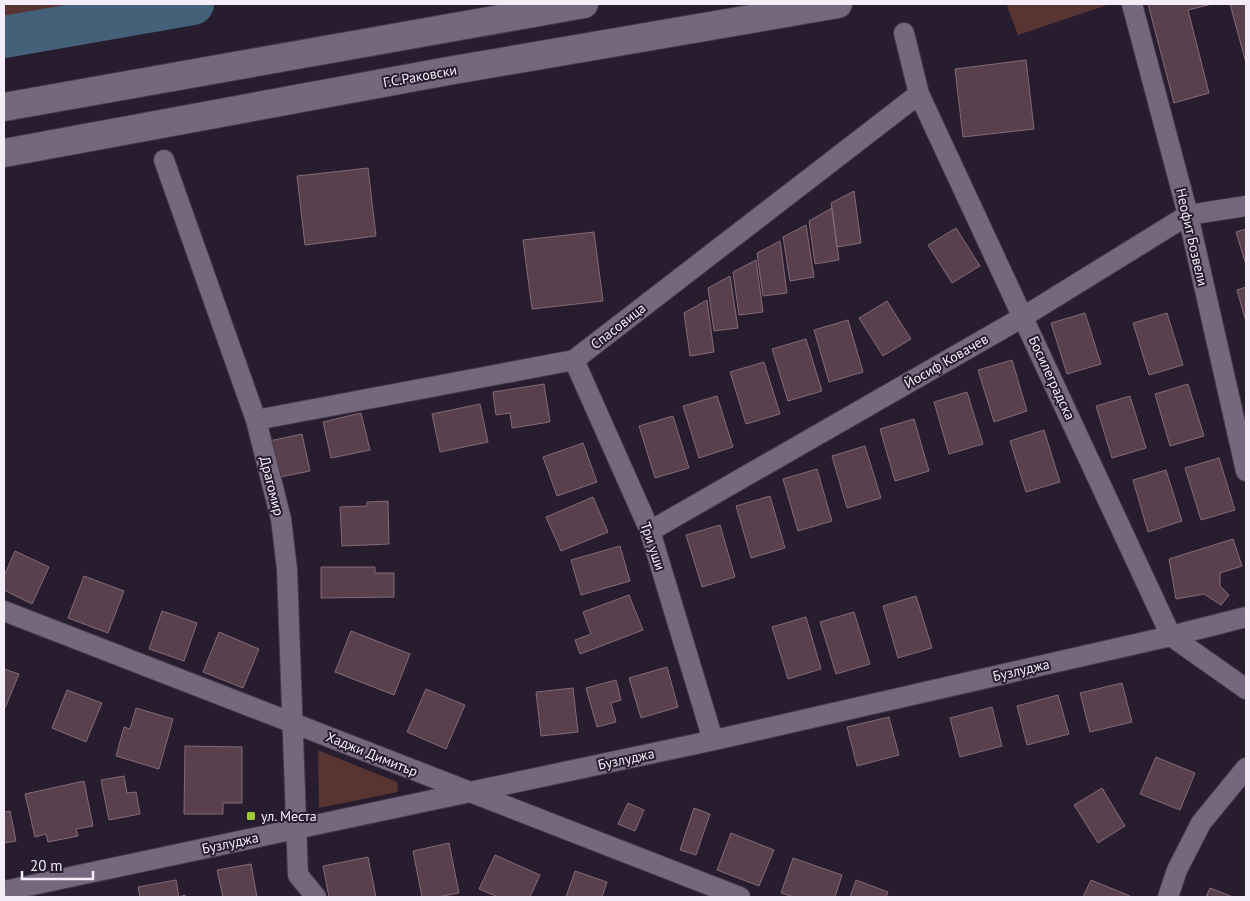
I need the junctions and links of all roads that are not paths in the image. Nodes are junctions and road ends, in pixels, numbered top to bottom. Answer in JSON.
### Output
{"nodes":[{"id":1,"x":584,"y":4,"type":"edge"},
{"id":2,"x":838,"y":4,"type":"edge"},
{"id":3,"x":1132,"y":4,"type":"edge"},
{"id":4,"x":904,"y":33,"type":"dead end"},
{"id":5,"x":919,"y":94,"type":"junction"},
{"id":6,"x":4,"y":107,"type":"edge"},
{"id":7,"x":4,"y":153,"type":"edge"},
{"id":8,"x":164,"y":160,"type":"dead end"},
{"id":9,"x":1246,"y":206,"type":"edge"},
{"id":10,"x":1188,"y":216,"type":"junction"},
{"id":11,"x":1023,"y":317,"type":"junction"},
{"id":12,"x":574,"y":360,"type":"junction"},
{"id":13,"x":256,"y":420,"type":"junction"},
{"id":14,"x":1246,"y":471,"type":"edge"},
{"id":15,"x":650,"y":531,"type":"junction"},
{"id":16,"x":4,"y":611,"type":"edge"},
{"id":17,"x":1246,"y":617,"type":"edge"},
{"id":18,"x":1171,"y":636,"type":"junction"},
{"id":19,"x":1246,"y":689,"type":"edge"},
{"id":20,"x":293,"y":722,"type":"junction"},
{"id":21,"x":713,"y":740,"type":"junction"},
{"id":22,"x":1246,"y":768,"type":"edge"},
{"id":23,"x":470,"y":792,"type":"junction"},
{"id":24,"x":297,"y":829,"type":"junction"},
{"id":25,"x":4,"y":891,"type":"edge"},
{"id":26,"x":316,"y":897,"type":"edge"},
{"id":27,"x":740,"y":897,"type":"edge"},
{"id":28,"x":1168,"y":897,"type":"edge"}],
"edges":[{"from":1,"to":6,"type":"street"},
{"from":2,"to":7,"type":"street","name":"Г.С.Раковски"},
{"from":3,"to":10,"type":"street","name":"Неофит Бозвели"},
{"from":4,"to":5,"type":"street","name":"Босилеградска"},
{"from":5,"to":11,"type":"street","name":"Босилеградска"},
{"from":5,"to":12,"type":"street","name":"Спасовица"},
{"from":8,"to":13,"type":"street","name":"Драгомир"},
{"from":9,"to":10,"type":"street","name":"Йосиф Ковачев"},
{"from":10,"to":11,"type":"street","name":"Йосиф Ковачев"},
{"from":10,"to":14,"type":"street","name":"Неофит Бозвели"},
{"from":11,"to":15,"type":"street","name":"Йосиф Ковачев"},
{"from":11,"to":18,"type":"street","name":"Босилеградска"},
{"from":12,"to":13,"type":"street","name":"Спасовица"},
{"from":12,"to":15,"type":"street","name":"Три уши"},
{"from":13,"to":20,"type":"street","name":"Драгомир"},
{"from":15,"to":21,"type":"street","name":"Три уши"},
{"from":16,"to":20,"type":"street","name":"Хаджи Димитър"},
{"from":17,"to":18,"type":"street","name":"Бузлуджа"},
{"from":18,"to":19,"type":"street","name":"Босилеградска"},
{"from":18,"to":21,"type":"street","name":"Бузлуджа"},
{"from":20,"to":23,"type":"street","name":"Хаджи Димитър"},
{"from":20,"to":24,"type":"street","name":"Драгомир"},
{"from":21,"to":23,"type":"street","name":"Бузлуджа"},
{"from":22,"to":28,"type":"street"},
{"from":23,"to":24,"type":"street","name":"Бузлуджа"},
{"from":23,"to":27,"type":"street","name":"Хаджи Димитър"},
{"from":24,"to":25,"type":"street","name":"Бузлуджа"},
{"from":24,"to":26,"type":"street","name":"Драгомир"}]}
